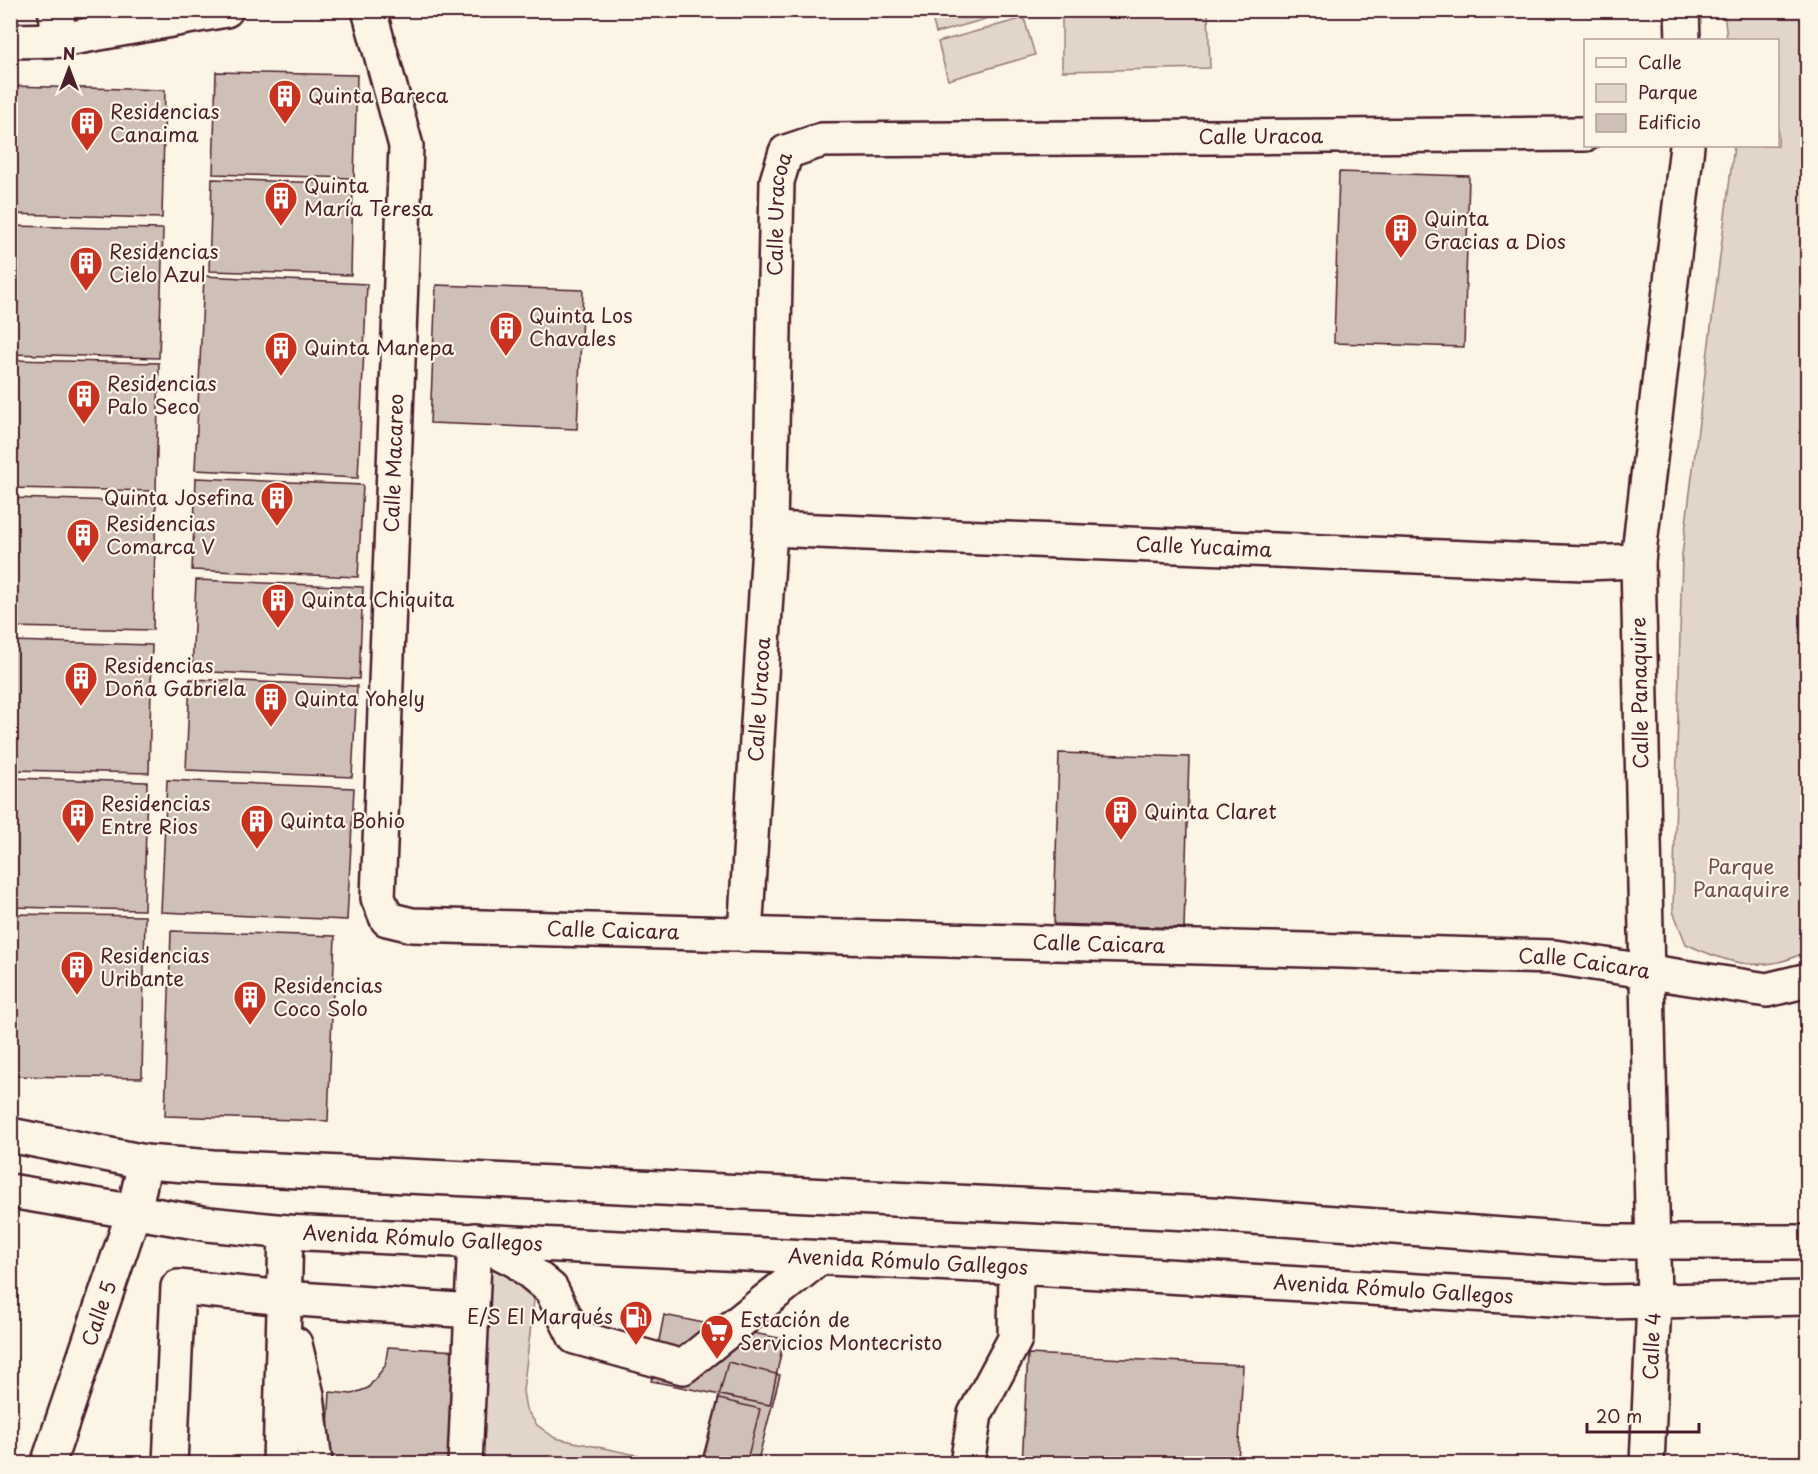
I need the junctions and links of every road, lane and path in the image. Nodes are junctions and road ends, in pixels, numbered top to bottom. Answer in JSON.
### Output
{"nodes":[{"id":1,"x":226,"y":10,"type":"edge"},
{"id":2,"x":369,"y":10,"type":"edge"},
{"id":3,"x":1682,"y":10,"type":"edge"},
{"id":4,"x":58,"y":25,"type":"edge"},
{"id":5,"x":1683,"y":39,"type":"edge"},
{"id":6,"x":10,"y":41,"type":"edge"},
{"id":7,"x":1584,"y":134,"type":"edge"},
{"id":8,"x":1687,"y":147,"type":"edge"},
{"id":9,"x":770,"y":529,"type":"junction"},
{"id":10,"x":1638,"y":561,"type":"junction"},
{"id":11,"x":387,"y":919,"type":"joint"},
{"id":12,"x":745,"y":935,"type":"junction"},
{"id":13,"x":1644,"y":971,"type":"junction"},
{"id":14,"x":1808,"y":980,"type":"edge"},
{"id":15,"x":10,"y":1135,"type":"edge"},
{"id":16,"x":145,"y":1162,"type":"junction"},
{"id":17,"x":10,"y":1191,"type":"edge"},
{"id":18,"x":134,"y":1211,"type":"junction"},
{"id":19,"x":286,"y":1232,"type":"junction"},
{"id":20,"x":476,"y":1240,"type":"junction"},
{"id":21,"x":1808,"y":1242,"type":"edge"},
{"id":22,"x":1653,"y":1243,"type":"junction"},
{"id":23,"x":819,"y":1258,"type":"junction"},
{"id":24,"x":1016,"y":1267,"type":"junction"},
{"id":25,"x":284,"y":1298,"type":"junction"},
{"id":26,"x":1808,"y":1298,"type":"edge"},
{"id":27,"x":1654,"y":1301,"type":"junction"},
{"id":28,"x":472,"y":1311,"type":"junction"},
{"id":29,"x":48,"y":1464,"type":"edge"},
{"id":30,"x":170,"y":1464,"type":"edge"},
{"id":31,"x":280,"y":1464,"type":"edge"},
{"id":32,"x":315,"y":1464,"type":"edge"},
{"id":33,"x":465,"y":1464,"type":"edge"},
{"id":34,"x":967,"y":1464,"type":"edge"},
{"id":35,"x":1647,"y":1464,"type":"edge"}],
"edges":[{"from":1,"to":4,"type":"street"},
{"from":2,"to":11,"type":"street","name":"Calle Macareo"},
{"from":3,"to":5,"type":"street"},
{"from":4,"to":6,"type":"street"},
{"from":7,"to":9,"type":"street","name":"Calle Uracoa"},
{"from":8,"to":10,"type":"street","name":"Calle Panaquire"},
{"from":9,"to":10,"type":"street","name":"Calle Yucaima"},
{"from":9,"to":12,"type":"street","name":"Calle Uracoa"},
{"from":10,"to":13,"type":"street","name":"Calle Panaquire"},
{"from":11,"to":12,"type":"street","name":"Calle Caicara"},
{"from":12,"to":13,"type":"street","name":"Calle Caicara"},
{"from":13,"to":14,"type":"street","name":"Calle Caicara"},
{"from":13,"to":22,"type":"street","name":"Calle Panaquire"},
{"from":15,"to":16,"type":"street"},
{"from":16,"to":18,"type":"street","name":"Calle 5"},
{"from":16,"to":22,"type":"street"},
{"from":17,"to":18,"type":"street","name":"Avenida Rómulo Gallegos"},
{"from":18,"to":19,"type":"street","name":"Avenida Rómulo Gallegos"},
{"from":18,"to":29,"type":"street","name":"Calle 5"},
{"from":19,"to":20,"type":"street","name":"Avenida Rómulo Gallegos"},
{"from":19,"to":25,"type":"street"},
{"from":20,"to":23,"type":"street","name":"Avenida Rómulo Gallegos"},
{"from":20,"to":23,"type":"street"},
{"from":20,"to":28,"type":"street"},
{"from":21,"to":22,"type":"street"},
{"from":22,"to":27,"type":"street","name":"Calle 4"},
{"from":23,"to":24,"type":"street","name":"Avenida Rómulo Gallegos"},
{"from":24,"to":27,"type":"street","name":"Avenida Rómulo Gallegos"},
{"from":24,"to":34,"type":"street"},
{"from":25,"to":28,"type":"street"},
{"from":25,"to":30,"type":"street"},
{"from":25,"to":31,"type":"street"},
{"from":25,"to":32,"type":"street"},
{"from":26,"to":27,"type":"street","name":"Avenida Rómulo Gallegos"},
{"from":27,"to":35,"type":"street","name":"Calle 4"},
{"from":28,"to":33,"type":"street"}]}
